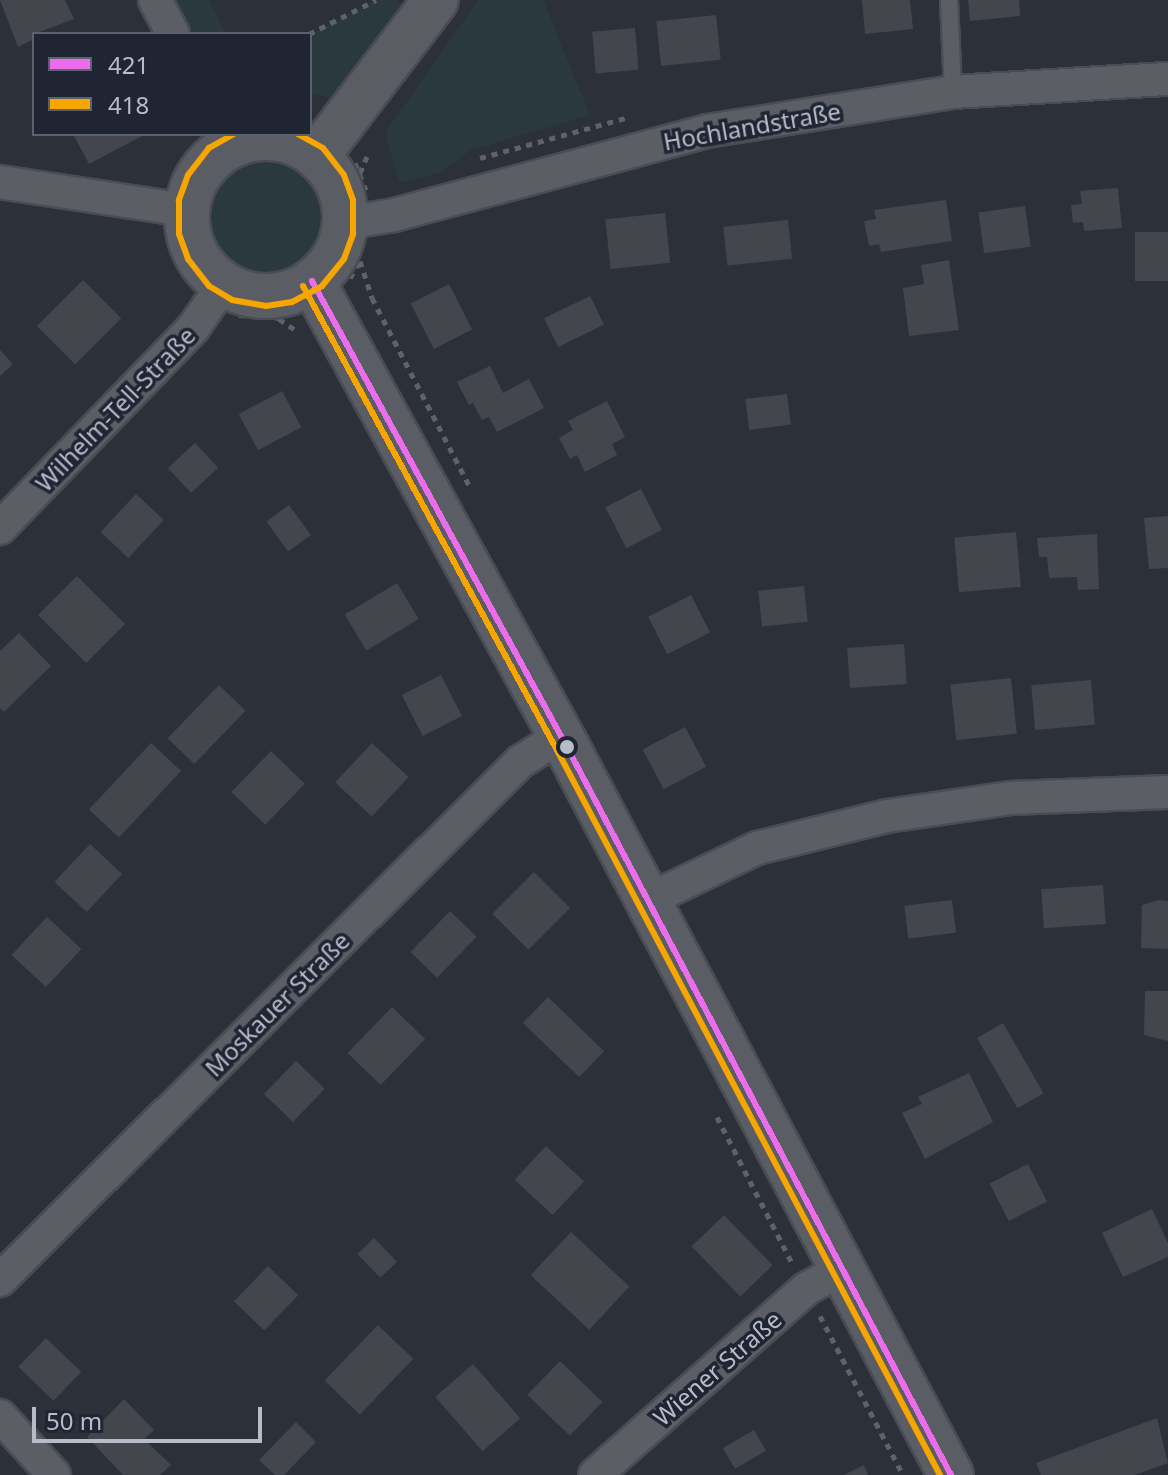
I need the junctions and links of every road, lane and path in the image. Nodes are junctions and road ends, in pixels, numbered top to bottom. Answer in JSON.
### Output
{"nodes":[{"id":1,"x":155,"y":0,"type":"edge"},
{"id":2,"x":376,"y":0,"type":"edge"},
{"id":3,"x":436,"y":0,"type":"edge"},
{"id":4,"x":949,"y":0,"type":"edge"},
{"id":5,"x":172,"y":32,"type":"edge"},
{"id":6,"x":312,"y":32,"type":"edge"},
{"id":7,"x":1168,"y":79,"type":"edge"},
{"id":8,"x":953,"y":92,"type":"junction"},
{"id":9,"x":209,"y":140,"type":"edge"},
{"id":10,"x":325,"y":147,"type":"junction"},
{"id":11,"x":0,"y":182,"type":"edge"},
{"id":12,"x":176,"y":209,"type":"junction"},
{"id":13,"x":358,"y":235,"type":"junction"},
{"id":14,"x":369,"y":288,"type":"dead end"},
{"id":15,"x":319,"y":291,"type":"junction"},
{"id":16,"x":218,"y":294,"type":"junction"},
{"id":17,"x":0,"y":528,"type":"edge"},
{"id":18,"x":561,"y":736,"type":"junction"},
{"id":19,"x":1168,"y":792,"type":"edge"},
{"id":20,"x":648,"y":900,"type":"junction"},
{"id":21,"x":844,"y":1268,"type":"junction"},
{"id":22,"x":0,"y":1280,"type":"edge"},
{"id":23,"x":0,"y":1416,"type":"edge"},
{"id":24,"x":54,"y":1475,"type":"edge"},
{"id":25,"x":595,"y":1475,"type":"edge"},
{"id":26,"x":951,"y":1475,"type":"edge"}],
"edges":[{"from":1,"to":5,"type":"street"},
{"from":2,"to":6,"type":"path"},
{"from":3,"to":10,"type":"street"},
{"from":4,"to":8,"type":"lane"},
{"from":7,"to":8,"type":"street","name":"Hochlandstraße"},
{"from":8,"to":13,"type":"street","name":"Hochlandstraße"},
{"from":9,"to":10,"type":"street"},
{"from":9,"to":12,"type":"street"},
{"from":9,"to":12,"type":"path"},
{"from":10,"to":13,"type":"street"},
{"from":10,"to":13,"type":"path"},
{"from":11,"to":12,"type":"street"},
{"from":12,"to":16,"type":"street"},
{"from":12,"to":16,"type":"path"},
{"from":13,"to":14,"type":"path"},
{"from":13,"to":15,"type":"path"},
{"from":13,"to":15,"type":"street"},
{"from":15,"to":16,"type":"street"},
{"from":15,"to":16,"type":"path"},
{"from":15,"to":18,"type":"street"},
{"from":16,"to":17,"type":"street","name":"Wilhelm-Tell-Straße"},
{"from":18,"to":20,"type":"street"},
{"from":18,"to":22,"type":"street","name":"Moskauer Straße"},
{"from":19,"to":20,"type":"street"},
{"from":20,"to":21,"type":"street"},
{"from":21,"to":25,"type":"street","name":"Wiener Straße"},
{"from":21,"to":26,"type":"street"},
{"from":23,"to":24,"type":"street"}]}
